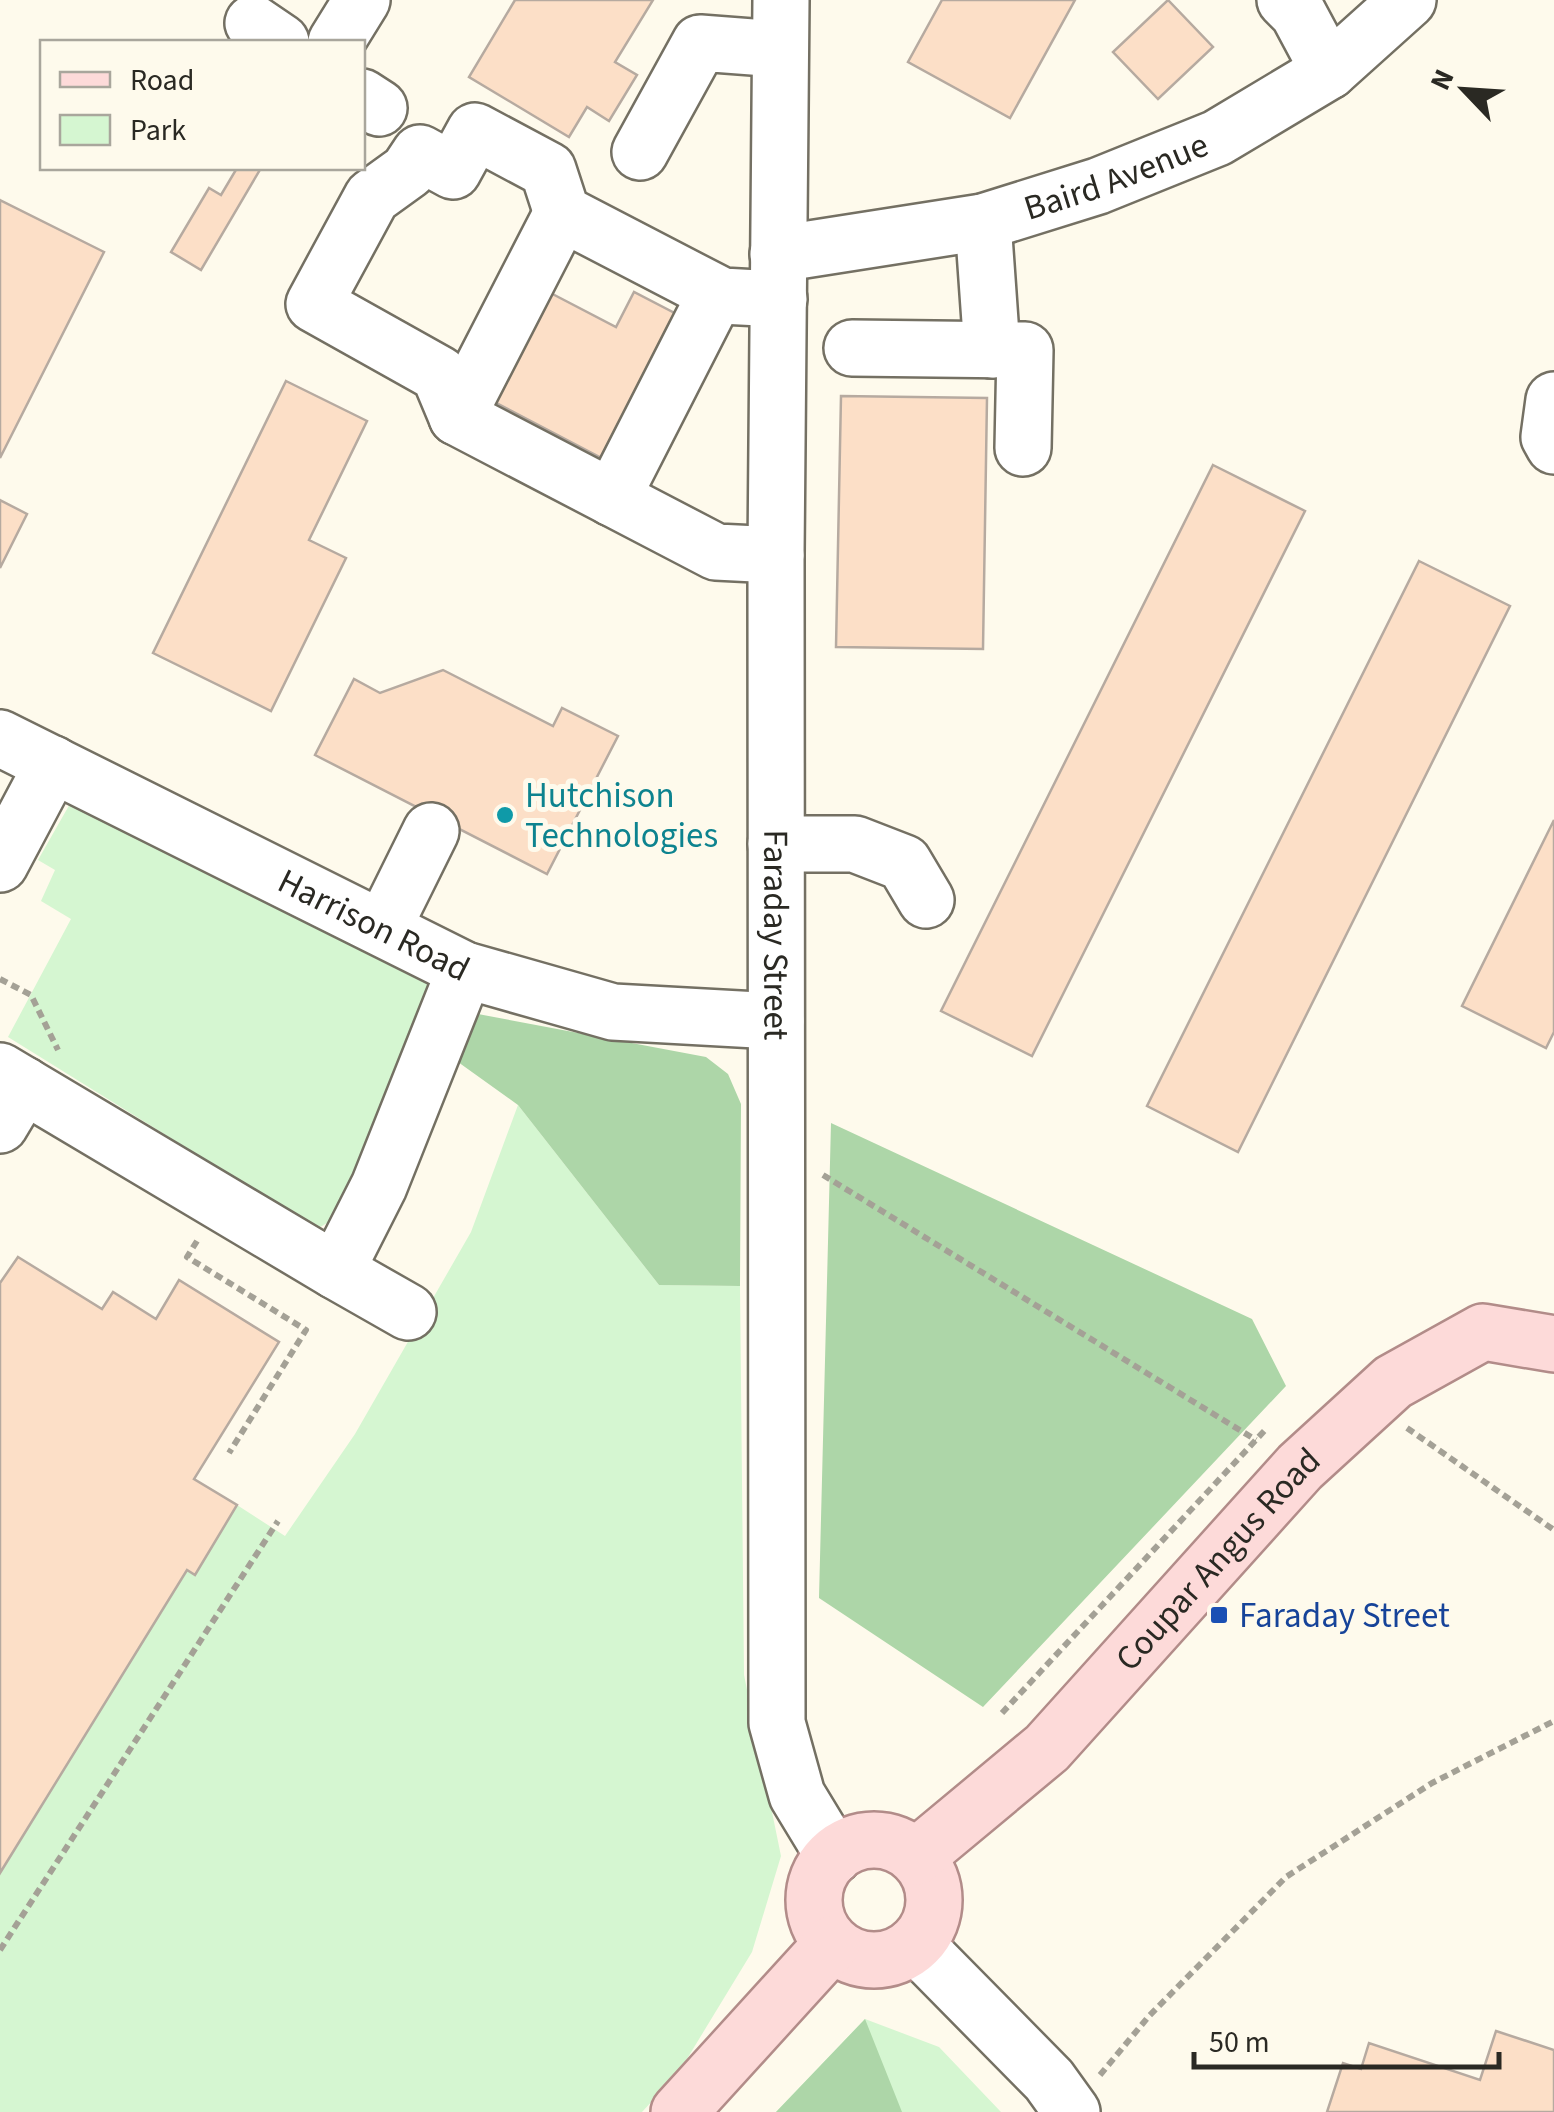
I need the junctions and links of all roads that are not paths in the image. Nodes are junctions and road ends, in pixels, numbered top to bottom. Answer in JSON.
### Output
{"nodes":[{"id":1,"x":362,"y":0,"type":"edge"},
{"id":2,"x":1408,"y":0,"type":"edge"},
{"id":3,"x":1297,"y":4,"type":"edge"},
{"id":4,"x":781,"y":24,"type":"edge"},
{"id":5,"x":337,"y":40,"type":"edge"},
{"id":6,"x":1330,"y":70,"type":"junction"},
{"id":7,"x":640,"y":152,"type":"dead end"},
{"id":8,"x":562,"y":214,"type":"junction"},
{"id":9,"x":983,"y":222,"type":"junction"},
{"id":10,"x":779,"y":276,"type":"junction"},
{"id":11,"x":716,"y":294,"type":"junction"},
{"id":12,"x":852,"y":348,"type":"dead end"},
{"id":13,"x":992,"y":350,"type":"junction"},
{"id":14,"x":1554,"y":400,"type":"edge"},
{"id":15,"x":456,"y":417,"type":"junction"},
{"id":16,"x":1554,"y":446,"type":"edge"},
{"id":17,"x":1023,"y":448,"type":"dead end"},
{"id":18,"x":612,"y":498,"type":"junction"},
{"id":19,"x":776,"y":555,"type":"junction"},
{"id":20,"x":0,"y":738,"type":"edge"},
{"id":21,"x":53,"y":764,"type":"junction"},
{"id":22,"x":431,"y":831,"type":"dead end"},
{"id":23,"x":776,"y":844,"type":"junction"},
{"id":24,"x":0,"y":864,"type":"edge"},
{"id":25,"x":926,"y":900,"type":"dead end"},
{"id":26,"x":383,"y":928,"type":"junction"},
{"id":27,"x":465,"y":970,"type":"junction"},
{"id":28,"x":776,"y":1021,"type":"junction"},
{"id":29,"x":8,"y":1094,"type":"edge"},
{"id":30,"x":336,"y":1271,"type":"junction"},
{"id":31,"x":408,"y":1312,"type":"dead end"},
{"id":32,"x":1554,"y":1344,"type":"edge"},
{"id":33,"x":834,"y":1856,"type":"junction"},
{"id":34,"x":916,"y":1857,"type":"junction"},
{"id":35,"x":832,"y":1944,"type":"junction"},
{"id":36,"x":915,"y":1944,"type":"junction"},
{"id":37,"x":1052,"y":2104,"type":"edge"},
{"id":38,"x":679,"y":2112,"type":"edge"}],
"edges":[{"from":1,"to":5,"type":"street"},
{"from":2,"to":6,"type":"street","name":"Baird Avenue"},
{"from":3,"to":6,"type":"street"},
{"from":4,"to":7,"type":"street"},
{"from":4,"to":10,"type":"street","name":"Faraday Street"},
{"from":6,"to":9,"type":"street","name":"Baird Avenue"},
{"from":8,"to":11,"type":"street"},
{"from":8,"to":15,"type":"street"},
{"from":8,"to":15,"type":"street"},
{"from":9,"to":10,"type":"street","name":"Baird Avenue"},
{"from":9,"to":13,"type":"street"},
{"from":10,"to":11,"type":"street","name":"Baird Avenue"},
{"from":10,"to":19,"type":"street","name":"Faraday Street"},
{"from":11,"to":18,"type":"street"},
{"from":12,"to":13,"type":"street"},
{"from":13,"to":17,"type":"street"},
{"from":14,"to":16,"type":"street"},
{"from":15,"to":18,"type":"street"},
{"from":18,"to":19,"type":"street"},
{"from":19,"to":23,"type":"street","name":"Faraday Street"},
{"from":20,"to":21,"type":"street","name":"Harrison Road"},
{"from":21,"to":24,"type":"street"},
{"from":21,"to":26,"type":"street","name":"Harrison Road"},
{"from":22,"to":26,"type":"street"},
{"from":23,"to":25,"type":"street"},
{"from":23,"to":28,"type":"street","name":"Faraday Street"},
{"from":26,"to":27,"type":"street","name":"Harrison Road"},
{"from":27,"to":28,"type":"street","name":"Harrison Road"},
{"from":27,"to":30,"type":"street"},
{"from":28,"to":33,"type":"street","name":"Faraday Street"},
{"from":29,"to":30,"type":"street"},
{"from":30,"to":31,"type":"street"},
{"from":32,"to":34,"type":"main road","name":"Coupar Angus Road"},
{"from":33,"to":34,"type":"main road"},
{"from":33,"to":35,"type":"main road"},
{"from":34,"to":36,"type":"main road"},
{"from":35,"to":36,"type":"main road"},
{"from":35,"to":38,"type":"main road"},
{"from":36,"to":37,"type":"street"}]}
